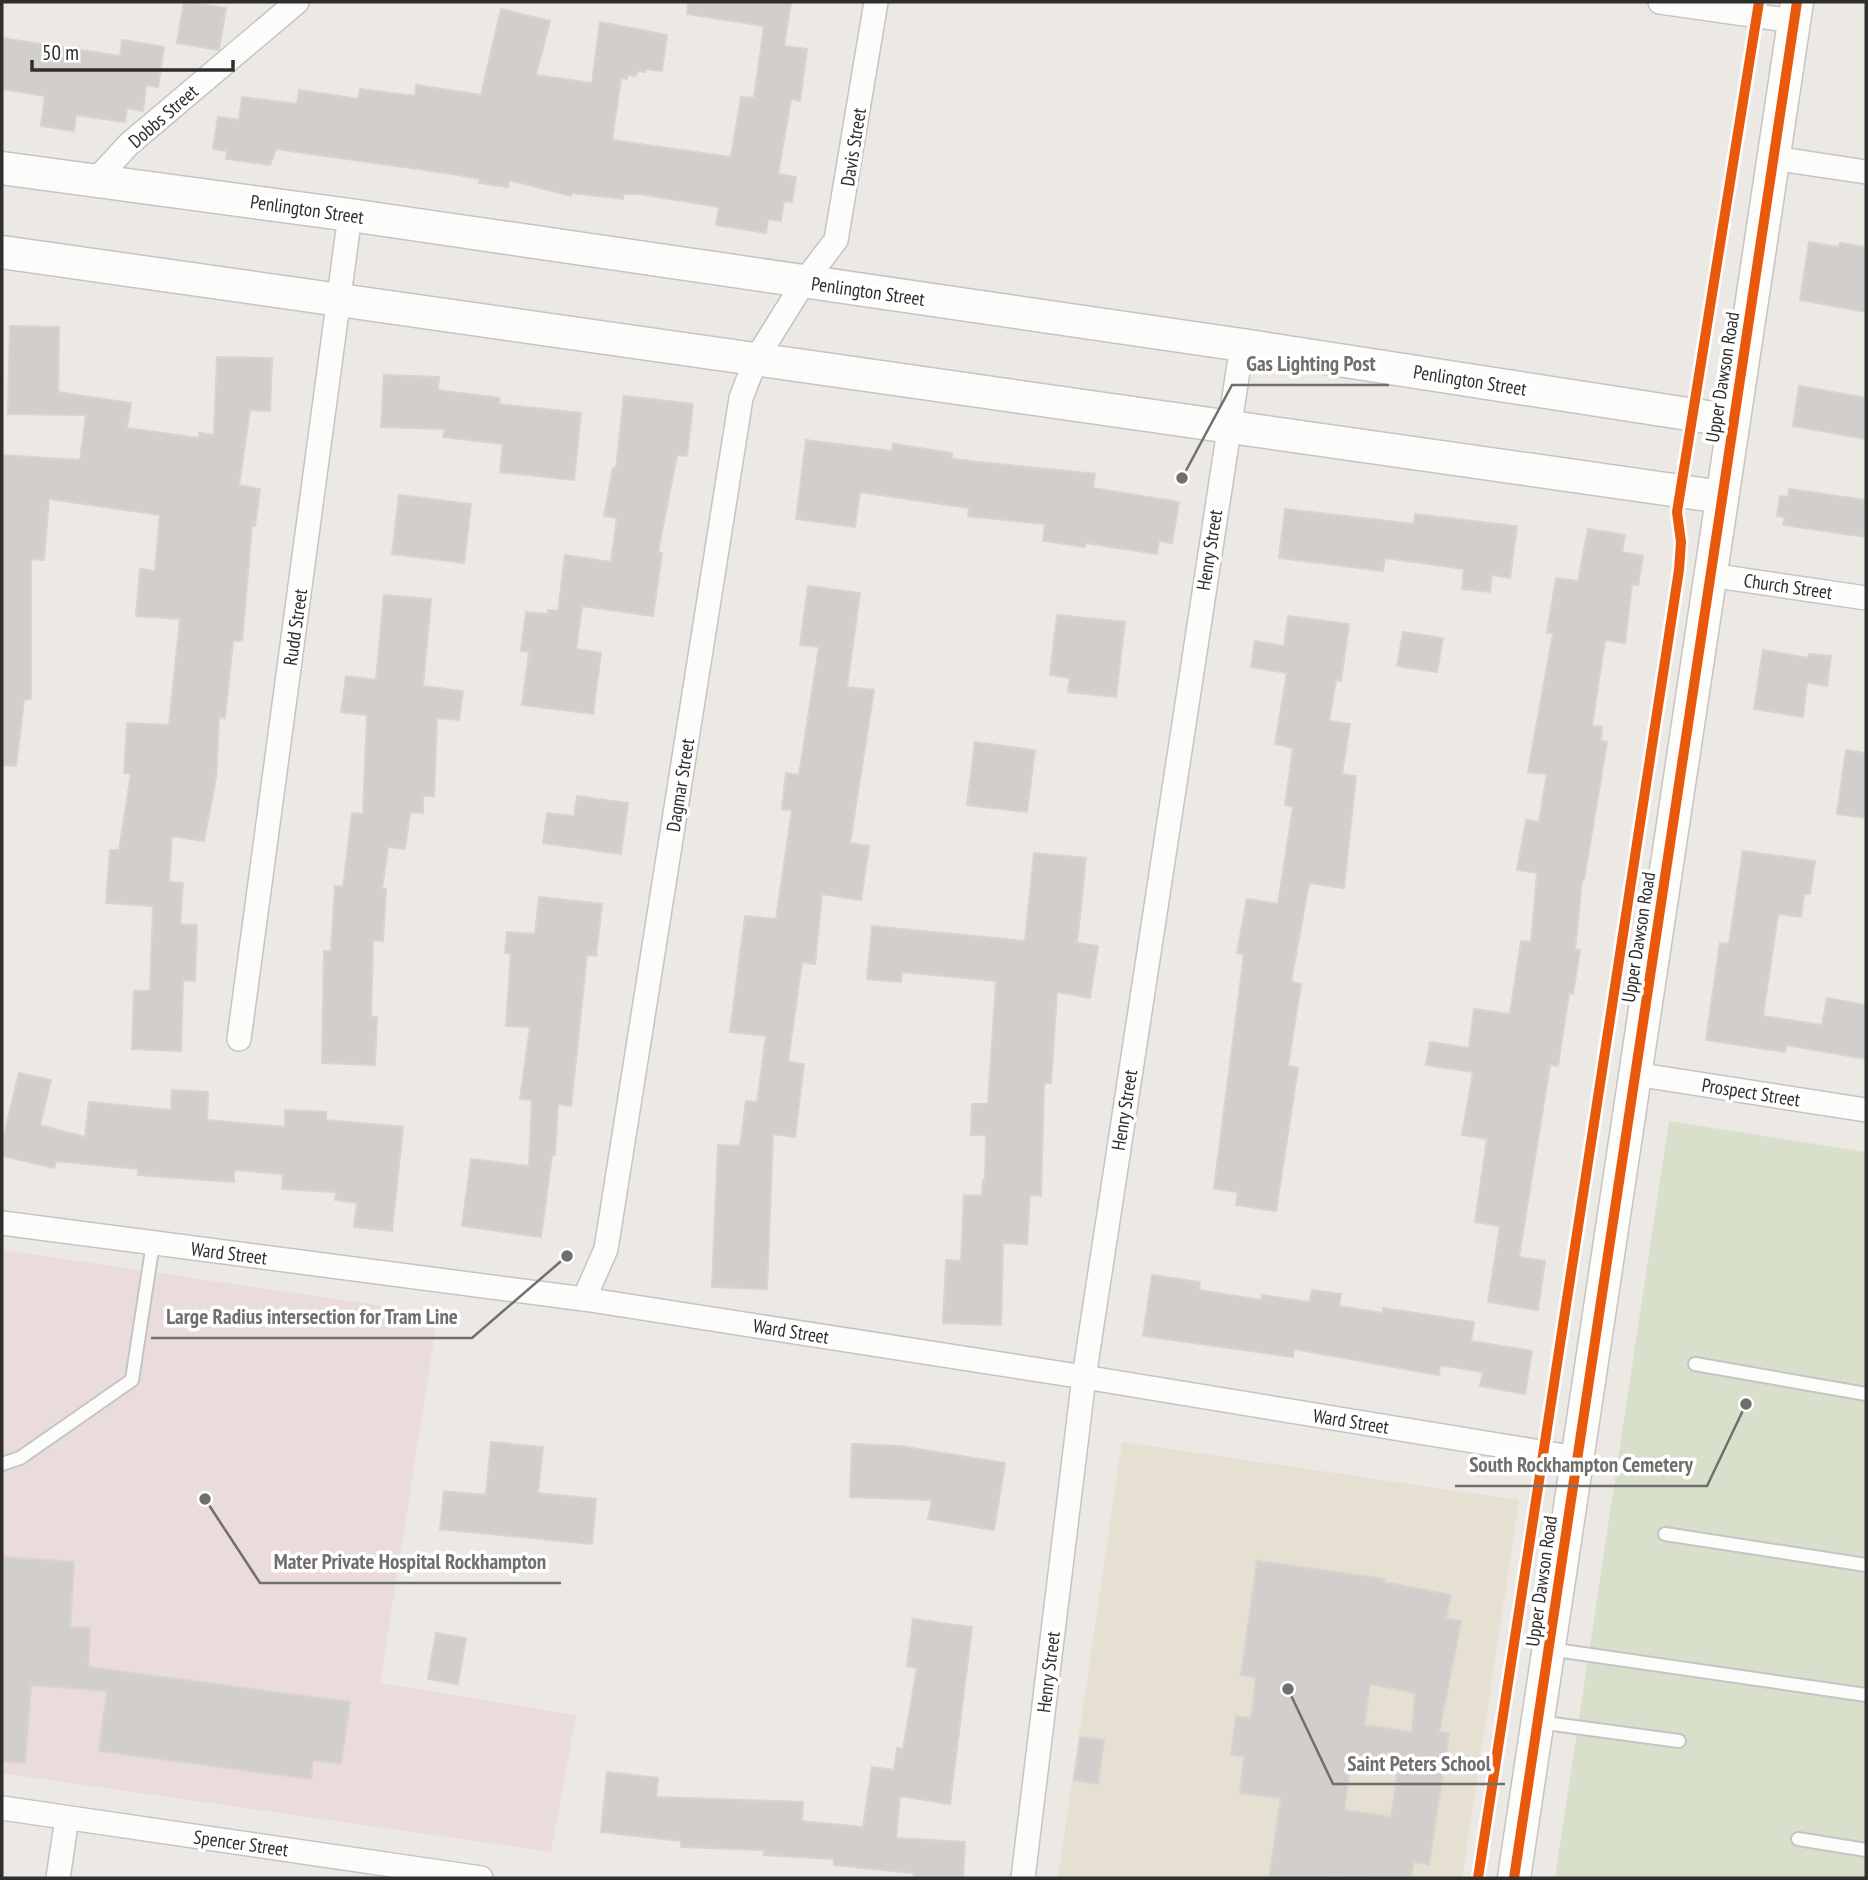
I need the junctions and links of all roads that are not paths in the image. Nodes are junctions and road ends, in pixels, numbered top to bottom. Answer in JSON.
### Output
{"nodes":[{"id":1,"x":297,"y":2,"type":"edge"},
{"id":2,"x":876,"y":2,"type":"edge"},
{"id":3,"x":1660,"y":2,"type":"edge"},
{"id":4,"x":1796,"y":11,"type":"edge"},
{"id":5,"x":1773,"y":158,"type":"junction"},
{"id":6,"x":2,"y":168,"type":"edge"},
{"id":7,"x":1866,"y":172,"type":"edge"},
{"id":8,"x":96,"y":180,"type":"junction"},
{"id":9,"x":351,"y":215,"type":"junction"},
{"id":10,"x":2,"y":252,"type":"edge"},
{"id":11,"x":804,"y":282,"type":"junction"},
{"id":12,"x":339,"y":303,"type":"junction"},
{"id":13,"x":1242,"y":345,"type":"junction"},
{"id":14,"x":756,"y":359,"type":"junction"},
{"id":15,"x":1733,"y":421,"type":"junction"},
{"id":16,"x":1228,"y":424,"type":"junction"},
{"id":17,"x":1722,"y":496,"type":"junction"},
{"id":18,"x":1710,"y":575,"type":"junction"},
{"id":19,"x":1866,"y":598,"type":"edge"},
{"id":20,"x":239,"y":1039,"type":"dead end"},
{"id":21,"x":1635,"y":1074,"type":"junction"},
{"id":22,"x":1866,"y":1110,"type":"edge"},
{"id":23,"x":2,"y":1223,"type":"edge"},
{"id":24,"x":153,"y":1243,"type":"junction"},
{"id":25,"x":584,"y":1300,"type":"junction"},
{"id":26,"x":1695,"y":1364,"type":"dead end"},
{"id":27,"x":1084,"y":1377,"type":"junction"},
{"id":28,"x":1866,"y":1394,"type":"edge"},
{"id":29,"x":1577,"y":1458,"type":"junction"},
{"id":30,"x":2,"y":1464,"type":"edge"},
{"id":31,"x":1665,"y":1534,"type":"dead end"},
{"id":32,"x":1866,"y":1565,"type":"edge"},
{"id":33,"x":1549,"y":1648,"type":"junction"},
{"id":34,"x":1866,"y":1695,"type":"edge"},
{"id":35,"x":1538,"y":1722,"type":"junction"},
{"id":36,"x":1679,"y":1741,"type":"dead end"},
{"id":37,"x":2,"y":1808,"type":"edge"},
{"id":38,"x":67,"y":1818,"type":"junction"},
{"id":39,"x":1798,"y":1839,"type":"dead end"},
{"id":40,"x":1866,"y":1850,"type":"edge"},
{"id":41,"x":58,"y":1878,"type":"edge"},
{"id":42,"x":481,"y":1878,"type":"edge"},
{"id":43,"x":1023,"y":1878,"type":"edge"},
{"id":44,"x":1514,"y":1878,"type":"edge"}],
"edges":[{"from":1,"to":8,"type":"street","name":"Dobbs Street"},
{"from":2,"to":11,"type":"street","name":"Davis Street"},
{"from":3,"to":4,"type":"street"},
{"from":4,"to":5,"type":"street","name":"Upper Dawson Road"},
{"from":5,"to":7,"type":"street"},
{"from":5,"to":15,"type":"street","name":"Upper Dawson Road"},
{"from":6,"to":8,"type":"street","name":"Penlington Street"},
{"from":8,"to":9,"type":"street","name":"Penlington Street"},
{"from":9,"to":11,"type":"street","name":"Penlington Street"},
{"from":9,"to":12,"type":"street","name":"Rudd Street"},
{"from":10,"to":12,"type":"street"},
{"from":11,"to":13,"type":"street","name":"Penlington Street"},
{"from":11,"to":14,"type":"street","name":"Dagmar Street"},
{"from":12,"to":14,"type":"street"},
{"from":12,"to":20,"type":"street","name":"Rudd Street"},
{"from":13,"to":15,"type":"street","name":"Penlington Street"},
{"from":13,"to":16,"type":"street","name":"Henry Street"},
{"from":14,"to":16,"type":"street"},
{"from":14,"to":25,"type":"street","name":"Dagmar Street"},
{"from":15,"to":17,"type":"street","name":"Upper Dawson Road"},
{"from":16,"to":17,"type":"street"},
{"from":16,"to":27,"type":"street","name":"Henry Street"},
{"from":17,"to":18,"type":"street","name":"Upper Dawson Road"},
{"from":18,"to":19,"type":"street","name":"Church Street"},
{"from":18,"to":21,"type":"street","name":"Upper Dawson Road"},
{"from":21,"to":22,"type":"street","name":"Prospect Street"},
{"from":21,"to":29,"type":"street","name":"Upper Dawson Road"},
{"from":23,"to":24,"type":"street","name":"Ward Street"},
{"from":24,"to":25,"type":"street","name":"Ward Street"},
{"from":24,"to":30,"type":"lane"},
{"from":25,"to":27,"type":"street","name":"Ward Street"},
{"from":26,"to":28,"type":"lane"},
{"from":27,"to":29,"type":"street","name":"Ward Street"},
{"from":27,"to":43,"type":"street","name":"Henry Street"},
{"from":29,"to":33,"type":"street","name":"Upper Dawson Road"},
{"from":31,"to":32,"type":"lane"},
{"from":33,"to":34,"type":"lane"},
{"from":33,"to":35,"type":"street","name":"Upper Dawson Road"},
{"from":35,"to":36,"type":"lane"},
{"from":35,"to":44,"type":"street","name":"Upper Dawson Road"},
{"from":37,"to":38,"type":"street","name":"Spencer Street"},
{"from":38,"to":41,"type":"street"},
{"from":38,"to":42,"type":"street","name":"Spencer Street"},
{"from":39,"to":40,"type":"lane"}]}
